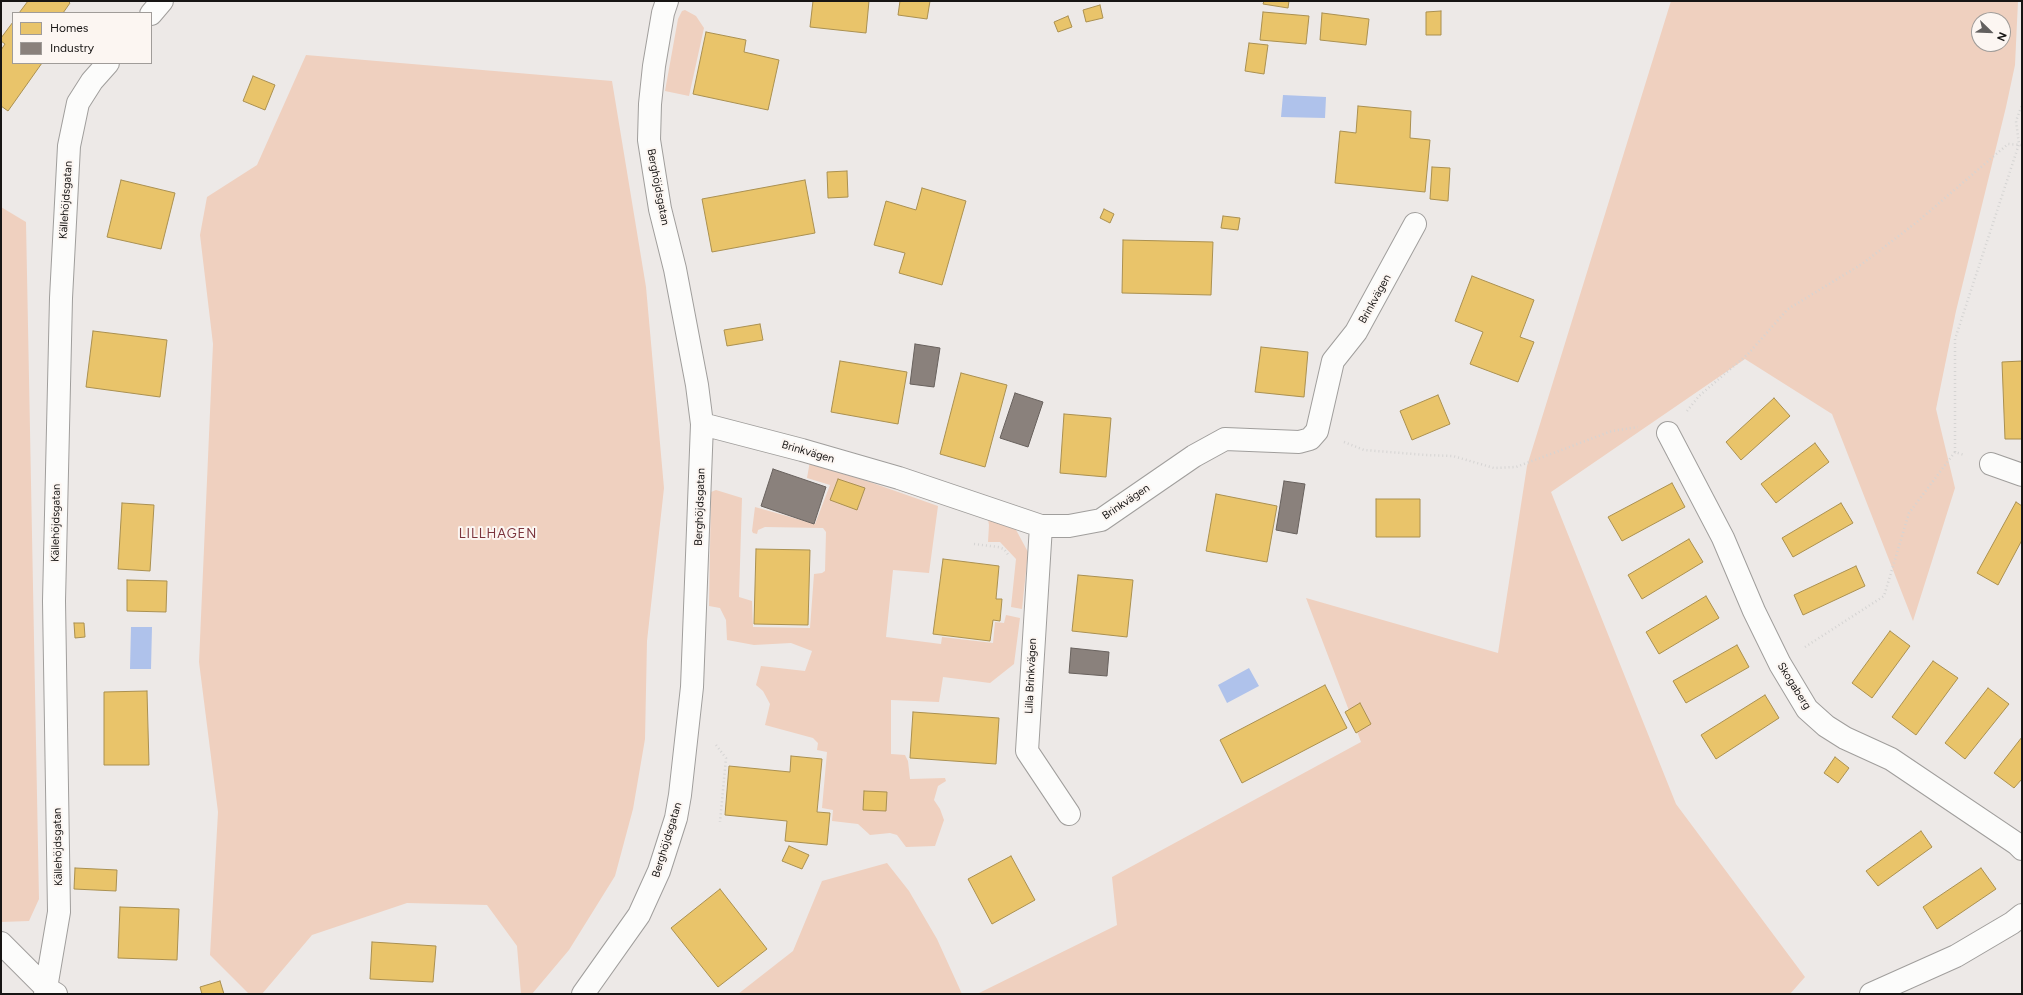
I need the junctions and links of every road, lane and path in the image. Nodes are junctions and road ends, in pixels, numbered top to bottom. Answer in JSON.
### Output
{"nodes":[{"id":1,"x":162,"y":1,"type":"edge"},
{"id":2,"x":667,"y":1,"type":"edge"},
{"id":3,"x":152,"y":13,"type":"edge"},
{"id":4,"x":107,"y":64,"type":"edge"},
{"id":5,"x":2022,"y":105,"type":"edge"},
{"id":6,"x":2020,"y":144,"type":"edge"},
{"id":7,"x":1415,"y":224,"type":"dead end"},
{"id":8,"x":702,"y":424,"type":"junction"},
{"id":9,"x":1668,"y":433,"type":"junction"},
{"id":10,"x":1342,"y":441,"type":"dead end"},
{"id":11,"x":1955,"y":452,"type":"junction"},
{"id":12,"x":1991,"y":464,"type":"joint"},
{"id":13,"x":2022,"y":475,"type":"edge"},
{"id":14,"x":1041,"y":526,"type":"junction"},
{"id":15,"x":1780,"y":664,"type":"junction"},
{"id":16,"x":688,"y":723,"type":"junction"},
{"id":17,"x":1068,"y":814,"type":"dead end"},
{"id":18,"x":720,"y":822,"type":"dead end"},
{"id":19,"x":2022,"y":849,"type":"edge"},
{"id":20,"x":2022,"y":915,"type":"edge"},
{"id":21,"x":1,"y":943,"type":"edge"},
{"id":22,"x":49,"y":992,"type":"edge"},
{"id":23,"x":583,"y":994,"type":"edge"},
{"id":24,"x":1871,"y":994,"type":"edge"}],
"edges":[{"from":1,"to":3,"type":"street"},
{"from":2,"to":8,"type":"street","name":"Berghöjdsgatan"},
{"from":4,"to":22,"type":"street","name":"Källehöjdsgatan"},
{"from":5,"to":6,"type":"path"},
{"from":6,"to":9,"type":"path"},
{"from":6,"to":11,"type":"path"},
{"from":7,"to":14,"type":"street","name":"Brinkvägen"},
{"from":8,"to":14,"type":"street","name":"Brinkvägen"},
{"from":8,"to":16,"type":"street","name":"Berghöjdsgatan"},
{"from":9,"to":10,"type":"path"},
{"from":9,"to":15,"type":"street","name":"Skogaberg"},
{"from":11,"to":12,"type":"path"},
{"from":11,"to":15,"type":"path"},
{"from":12,"to":13,"type":"street"},
{"from":14,"to":17,"type":"street","name":"Lilla Brinkvägen"},
{"from":15,"to":19,"type":"street","name":"Skogaberg"},
{"from":16,"to":18,"type":"path"},
{"from":16,"to":23,"type":"street","name":"Berghöjdsgatan"},
{"from":20,"to":24,"type":"street"},
{"from":21,"to":22,"type":"street"}]}
